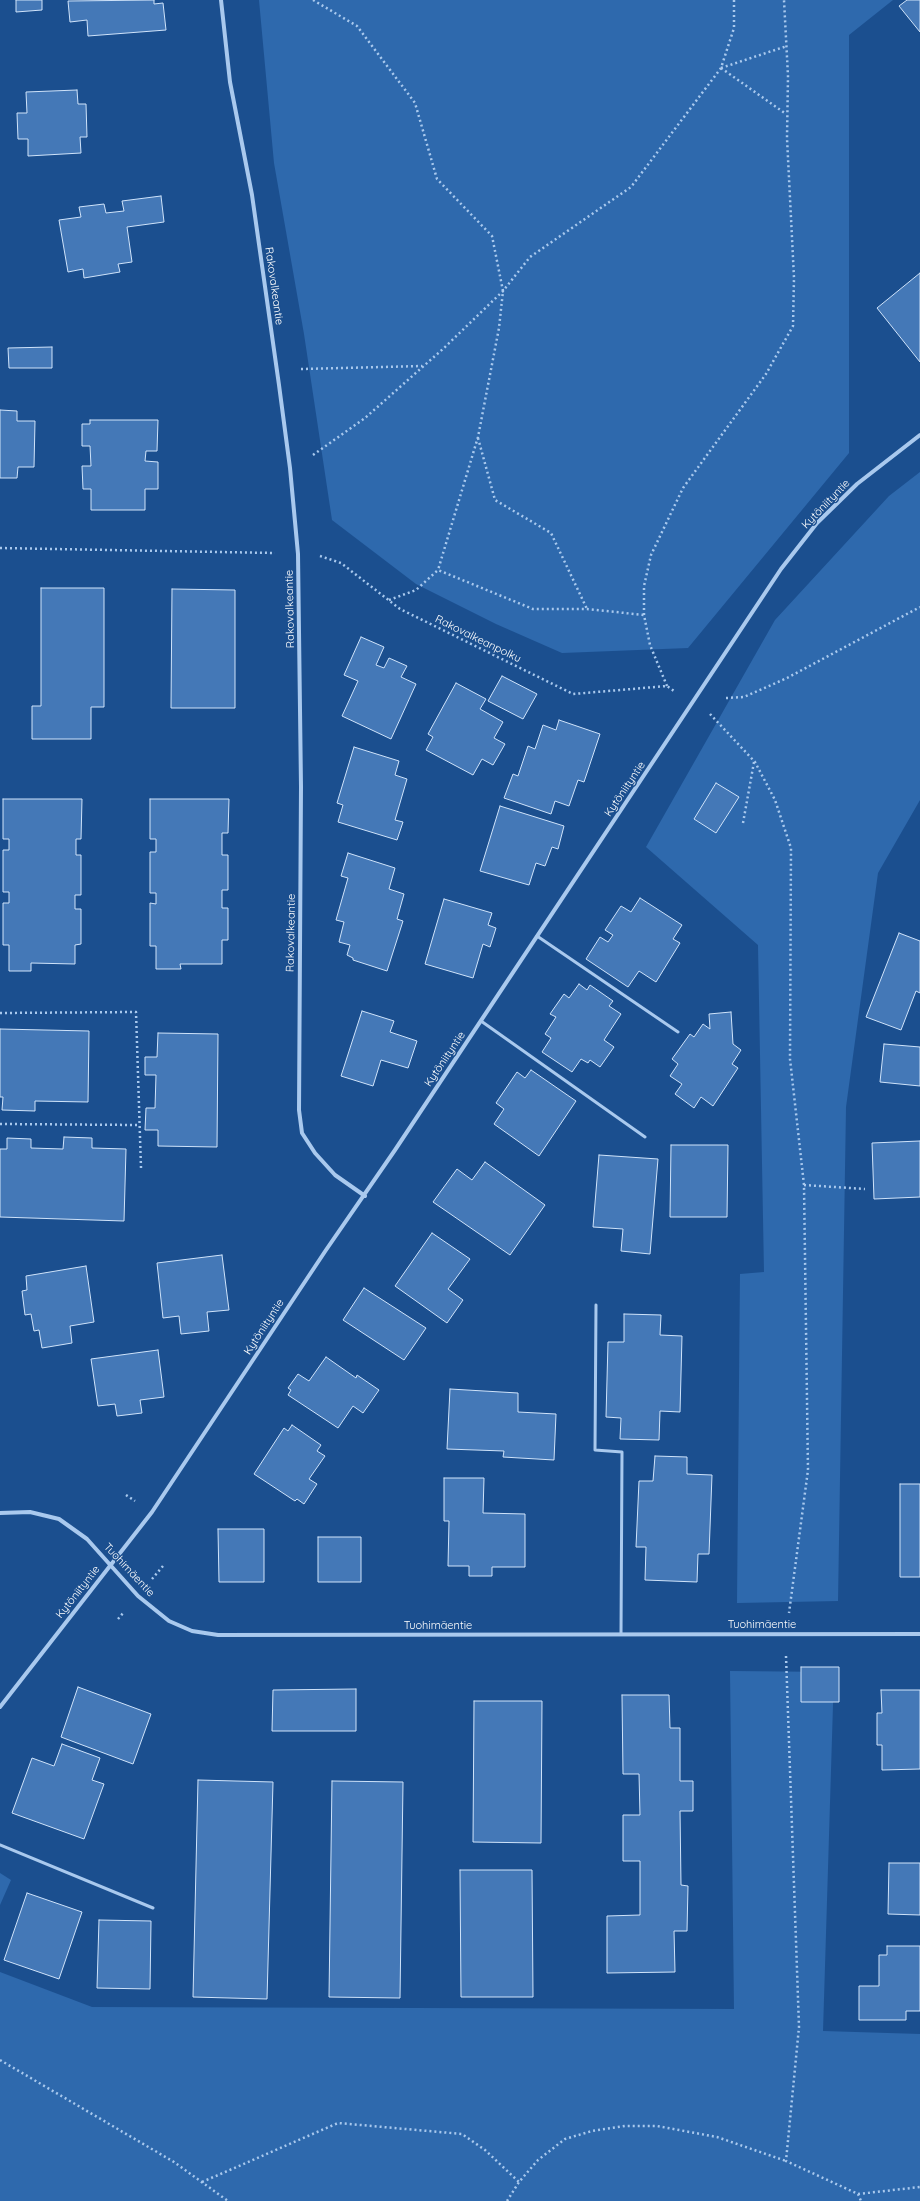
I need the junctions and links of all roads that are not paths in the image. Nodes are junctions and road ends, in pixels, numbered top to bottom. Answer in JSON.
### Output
{"nodes":[{"id":1,"x":221,"y":0,"type":"edge"},
{"id":2,"x":920,"y":436,"type":"edge"},
{"id":3,"x":538,"y":936,"type":"junction"},
{"id":4,"x":481,"y":1021,"type":"junction"},
{"id":5,"x":678,"y":1032,"type":"dead end"},
{"id":6,"x":645,"y":1137,"type":"dead end"},
{"id":7,"x":365,"y":1196,"type":"junction"},
{"id":8,"x":596,"y":1305,"type":"dead end"},
{"id":9,"x":0,"y":1513,"type":"edge"},
{"id":10,"x":111,"y":1565,"type":"junction"},
{"id":11,"x":620,"y":1634,"type":"junction"},
{"id":12,"x":920,"y":1634,"type":"edge"},
{"id":13,"x":0,"y":1707,"type":"edge"},
{"id":14,"x":0,"y":1845,"type":"edge"},
{"id":15,"x":153,"y":1908,"type":"dead end"}],
"edges":[{"from":1,"to":7,"type":"street","name":"Rakovalkeantie"},
{"from":2,"to":3,"type":"street","name":"Kytöniityntie"},
{"from":3,"to":4,"type":"street","name":"Kytöniityntie"},
{"from":3,"to":5,"type":"lane"},
{"from":4,"to":6,"type":"lane"},
{"from":4,"to":7,"type":"street","name":"Kytöniityntie"},
{"from":7,"to":10,"type":"street","name":"Kytöniityntie"},
{"from":8,"to":11,"type":"lane"},
{"from":9,"to":10,"type":"street","name":"Tuohimäentie"},
{"from":10,"to":11,"type":"street","name":"Tuohimäentie"},
{"from":10,"to":13,"type":"street","name":"Kytöniityntie"},
{"from":11,"to":12,"type":"street","name":"Tuohimäentie"},
{"from":14,"to":15,"type":"lane"}]}
